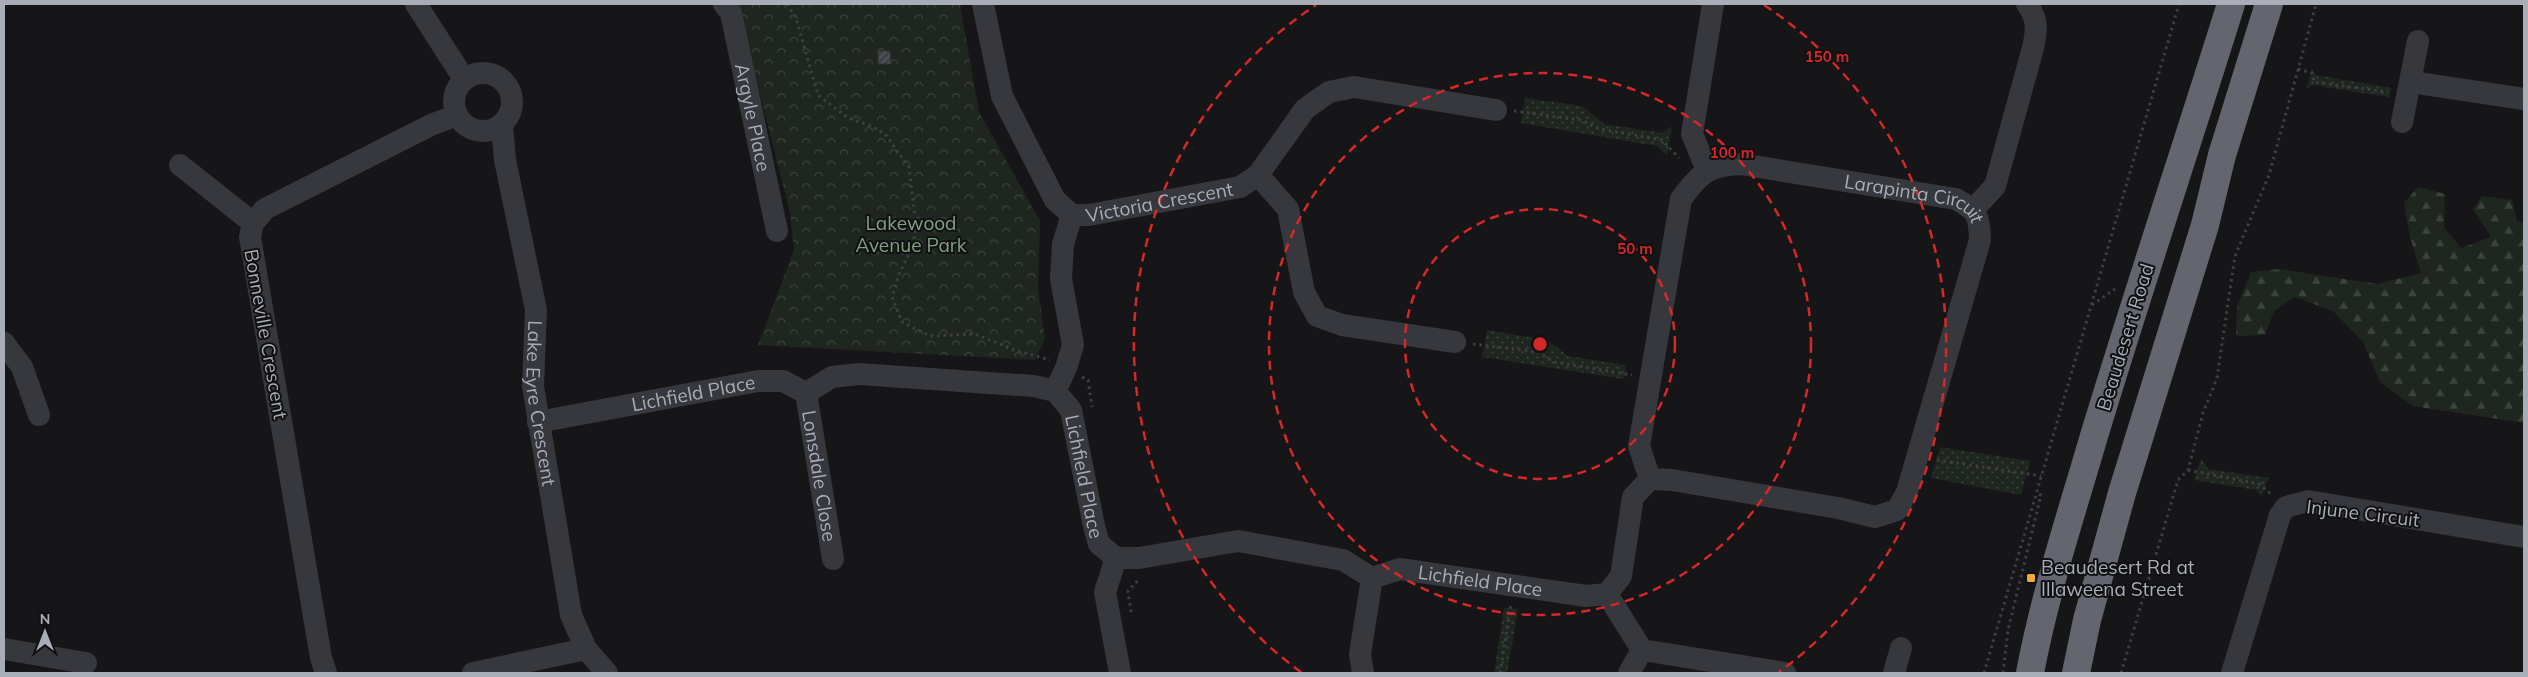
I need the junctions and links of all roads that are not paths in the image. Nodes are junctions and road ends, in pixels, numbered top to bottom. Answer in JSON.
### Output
{"nodes":[{"id":1,"x":416,"y":4,"type":"edge"},
{"id":2,"x":724,"y":4,"type":"edge"},
{"id":3,"x":983,"y":4,"type":"edge"},
{"id":4,"x":1713,"y":4,"type":"edge"},
{"id":5,"x":2027,"y":4,"type":"edge"},
{"id":6,"x":2231,"y":4,"type":"edge"},
{"id":7,"x":2269,"y":4,"type":"edge"},
{"id":8,"x":2418,"y":41,"type":"dead end"},
{"id":9,"x":464,"y":79,"type":"junction"},
{"id":10,"x":2410,"y":88,"type":"junction"},
{"id":11,"x":2524,"y":99,"type":"edge"},
{"id":12,"x":1496,"y":110,"type":"road end"},
{"id":13,"x":457,"y":115,"type":"junction"},
{"id":14,"x":2402,"y":122,"type":"dead end"},
{"id":15,"x":502,"y":125,"type":"junction"},
{"id":16,"x":180,"y":165,"type":"dead end"},
{"id":17,"x":1705,"y":165,"type":"junction"},
{"id":18,"x":1258,"y":175,"type":"junction"},
{"id":19,"x":1974,"y":210,"type":"junction"},
{"id":20,"x":1072,"y":215,"type":"junction"},
{"id":21,"x":253,"y":223,"type":"junction"},
{"id":22,"x":776,"y":231,"type":"dead end"},
{"id":23,"x":1455,"y":342,"type":"road end"},
{"id":24,"x":4,"y":343,"type":"edge"},
{"id":25,"x":1055,"y":390,"type":"junction"},
{"id":26,"x":806,"y":393,"type":"junction"},
{"id":27,"x":39,"y":415,"type":"dead end"},
{"id":28,"x":538,"y":422,"type":"junction"},
{"id":29,"x":1650,"y":479,"type":"junction"},
{"id":30,"x":2524,"y":537,"type":"edge"},
{"id":31,"x":1116,"y":558,"type":"junction"},
{"id":32,"x":833,"y":559,"type":"dead end"},
{"id":33,"x":1372,"y":578,"type":"junction"},
{"id":34,"x":1607,"y":594,"type":"junction"},
{"id":35,"x":1901,"y":648,"type":"dead end"},
{"id":36,"x":4,"y":649,"type":"edge"},
{"id":37,"x":586,"y":649,"type":"junction"},
{"id":38,"x":1642,"y":650,"type":"junction"},
{"id":39,"x":86,"y":662,"type":"dead end"},
{"id":40,"x":326,"y":673,"type":"edge"},
{"id":41,"x":473,"y":673,"type":"edge"},
{"id":42,"x":607,"y":673,"type":"edge"},
{"id":43,"x":1120,"y":673,"type":"edge"},
{"id":44,"x":1362,"y":673,"type":"edge"},
{"id":45,"x":1628,"y":673,"type":"edge"},
{"id":46,"x":1785,"y":673,"type":"edge"},
{"id":47,"x":1894,"y":673,"type":"edge"},
{"id":48,"x":2030,"y":673,"type":"edge"},
{"id":49,"x":2076,"y":673,"type":"edge"},
{"id":50,"x":2232,"y":673,"type":"edge"}],
"edges":[{"from":1,"to":9,"type":"street"},
{"from":2,"to":22,"type":"street","name":"Argyle Place"},
{"from":3,"to":20,"type":"street","name":"Victoria Crescent"},
{"from":4,"to":17,"type":"street"},
{"from":5,"to":19,"type":"street"},
{"from":6,"to":48,"type":"highway","name":"Beaudesert Road"},
{"from":7,"to":49,"type":"highway"},
{"from":8,"to":10,"type":"street"},
{"from":9,"to":13,"type":"street"},
{"from":9,"to":15,"type":"street"},
{"from":10,"to":11,"type":"street"},
{"from":10,"to":14,"type":"street"},
{"from":12,"to":18,"type":"street","name":"Victoria Crescent"},
{"from":13,"to":15,"type":"street"},
{"from":13,"to":21,"type":"street","name":"Bonneville Crescent"},
{"from":15,"to":28,"type":"street","name":"Lake Eyre Crescent"},
{"from":16,"to":21,"type":"street"},
{"from":17,"to":19,"type":"street","name":"Larapinta Circuit"},
{"from":17,"to":29,"type":"street"},
{"from":18,"to":20,"type":"street","name":"Victoria Crescent"},
{"from":18,"to":23,"type":"street"},
{"from":19,"to":29,"type":"street","name":"Larapinta Circuit"},
{"from":20,"to":25,"type":"street"},
{"from":21,"to":40,"type":"street","name":"Bonneville Crescent"},
{"from":24,"to":27,"type":"street"},
{"from":25,"to":26,"type":"street"},
{"from":25,"to":31,"type":"street","name":"Lichfield Place"},
{"from":26,"to":28,"type":"street","name":"Lichfield Place"},
{"from":26,"to":32,"type":"street","name":"Lonsdale Close"},
{"from":28,"to":37,"type":"street","name":"Lake Eyre Crescent"},
{"from":29,"to":34,"type":"street"},
{"from":30,"to":50,"type":"street","name":"Injune Circuit"},
{"from":31,"to":33,"type":"street","name":"Lichfield Place"},
{"from":31,"to":43,"type":"street"},
{"from":33,"to":34,"type":"street","name":"Lichfield Place"},
{"from":33,"to":44,"type":"street"},
{"from":34,"to":38,"type":"street"},
{"from":35,"to":47,"type":"street"},
{"from":36,"to":39,"type":"street"},
{"from":37,"to":41,"type":"street"},
{"from":37,"to":42,"type":"street","name":"Lake Eyre Crescent"},
{"from":38,"to":45,"type":"street"},
{"from":38,"to":46,"type":"street"}]}
